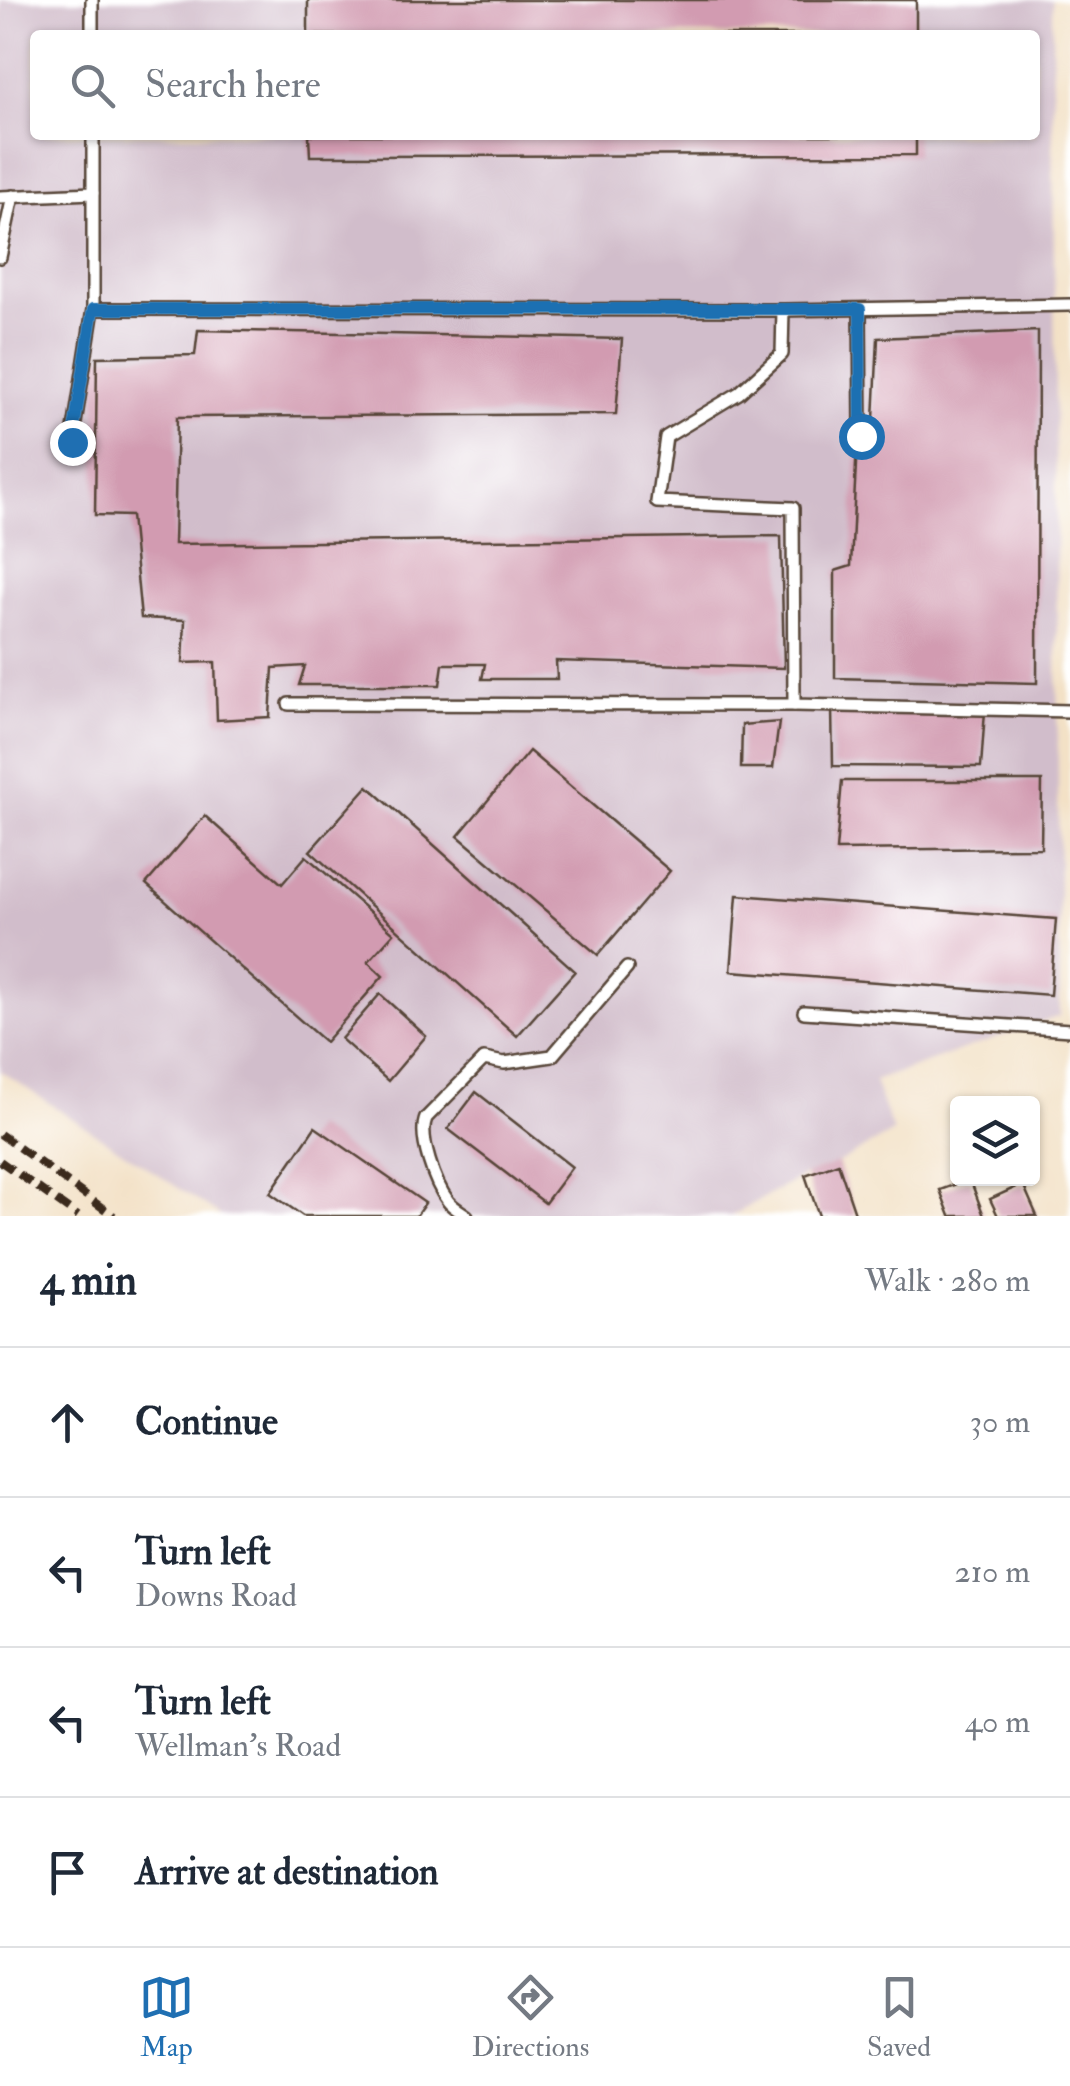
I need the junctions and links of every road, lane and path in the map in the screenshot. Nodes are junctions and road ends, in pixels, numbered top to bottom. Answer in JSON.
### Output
{"nodes":[{"id":1,"x":92,"y":0,"type":"edge"},
{"id":2,"x":92,"y":30,"type":"edge"},
{"id":3,"x":92,"y":140,"type":"edge"},
{"id":4,"x":93,"y":193,"type":"junction"},
{"id":5,"x":7,"y":196,"type":"edge"},
{"id":6,"x":0,"y":256,"type":"edge"},
{"id":7,"x":1070,"y":306,"type":"edge"},
{"id":8,"x":93,"y":309,"type":"junction"},
{"id":9,"x":860,"y":309,"type":"junction"},
{"id":10,"x":783,"y":310,"type":"junction"},
{"id":11,"x":861,"y":436,"type":"dead end"},
{"id":12,"x":72,"y":442,"type":"dead end"},
{"id":13,"x":289,"y":704,"type":"dead end"},
{"id":14,"x":794,"y":705,"type":"junction"},
{"id":15,"x":1070,"y":711,"type":"edge"},
{"id":16,"x":627,"y":968,"type":"dead end"},
{"id":17,"x":804,"y":1012,"type":"dead end"},
{"id":18,"x":1070,"y":1030,"type":"edge"},
{"id":19,"x":468,"y":1216,"type":"edge"}],
"edges":[{"from":1,"to":2,"type":"lane"},
{"from":3,"to":4,"type":"lane"},
{"from":4,"to":5,"type":"lane"},
{"from":4,"to":8,"type":"lane"},
{"from":5,"to":6,"type":"lane"},
{"from":7,"to":9,"type":"lane"},
{"from":8,"to":10,"type":"lane"},
{"from":8,"to":12,"type":"lane"},
{"from":9,"to":10,"type":"lane"},
{"from":9,"to":11,"type":"lane"},
{"from":10,"to":14,"type":"lane"},
{"from":13,"to":14,"type":"lane"},
{"from":14,"to":15,"type":"lane"},
{"from":16,"to":19,"type":"lane"},
{"from":17,"to":18,"type":"lane"}]}
